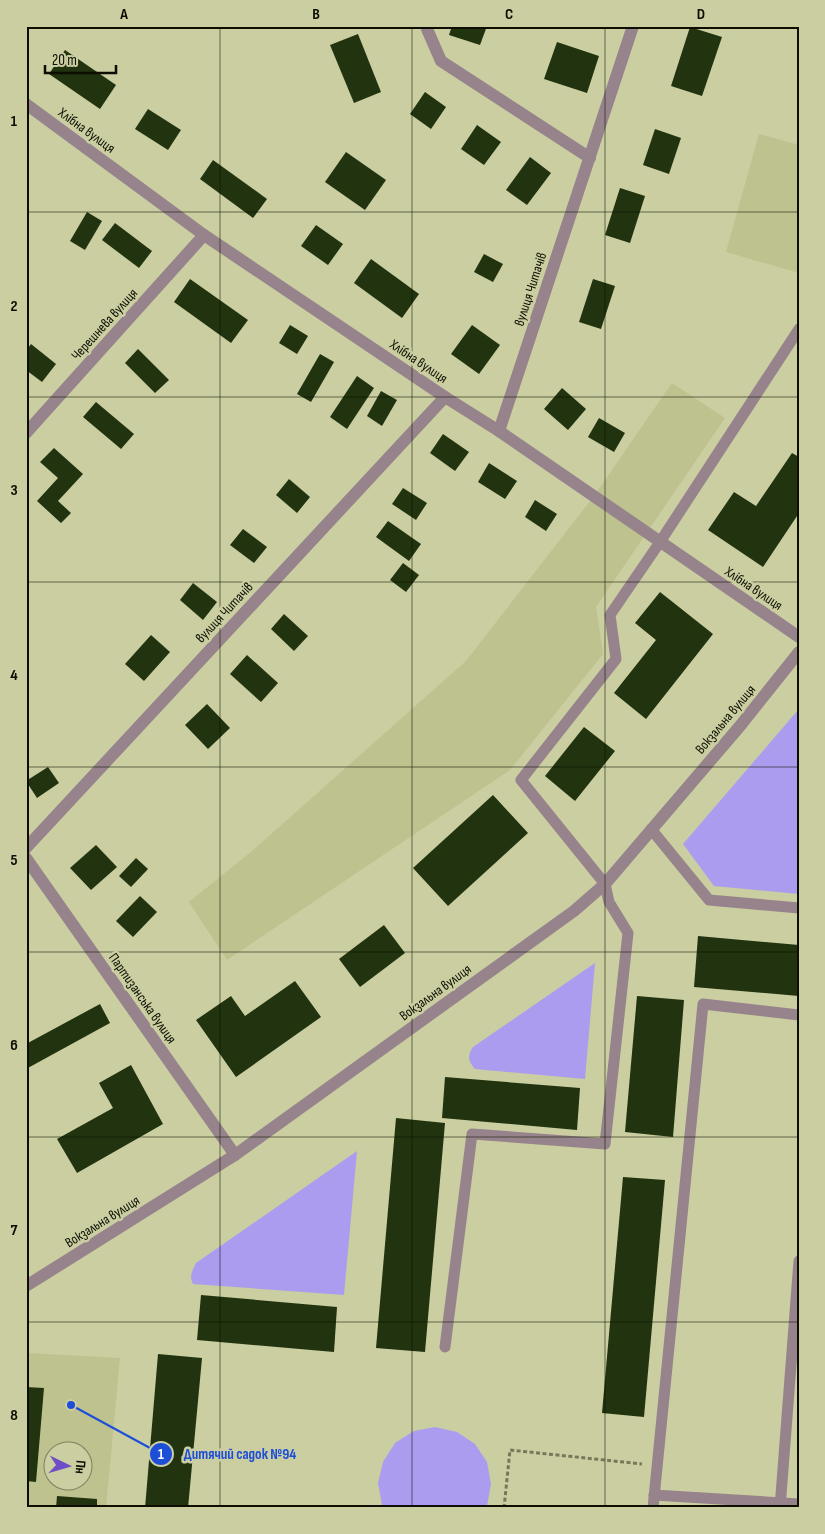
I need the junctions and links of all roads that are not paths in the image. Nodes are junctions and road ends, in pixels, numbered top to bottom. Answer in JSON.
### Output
{"nodes":[{"id":1,"x":427,"y":26,"type":"edge"},
{"id":2,"x":633,"y":26,"type":"edge"},
{"id":3,"x":26,"y":104,"type":"edge"},
{"id":4,"x":590,"y":158,"type":"junction"},
{"id":5,"x":204,"y":235,"type":"junction"},
{"id":6,"x":799,"y":329,"type":"edge"},
{"id":7,"x":444,"y":397,"type":"junction"},
{"id":8,"x":499,"y":431,"type":"junction"},
{"id":9,"x":26,"y":433,"type":"edge"},
{"id":10,"x":660,"y":542,"type":"junction"},
{"id":11,"x":799,"y":637,"type":"edge"},
{"id":12,"x":799,"y":652,"type":"edge"},
{"id":13,"x":652,"y":829,"type":"junction"},
{"id":14,"x":26,"y":848,"type":"edge"},
{"id":15,"x":26,"y":858,"type":"edge"},
{"id":16,"x":605,"y":884,"type":"junction"},
{"id":17,"x":799,"y":908,"type":"edge"},
{"id":18,"x":799,"y":1015,"type":"edge"},
{"id":19,"x":235,"y":1155,"type":"junction"},
{"id":20,"x":799,"y":1261,"type":"edge"},
{"id":21,"x":26,"y":1286,"type":"edge"},
{"id":22,"x":445,"y":1347,"type":"dead end"},
{"id":23,"x":654,"y":1495,"type":"junction"},
{"id":24,"x":799,"y":1504,"type":"edge"},
{"id":25,"x":780,"y":1505,"type":"edge"},
{"id":26,"x":653,"y":1508,"type":"edge"}],
"edges":[{"from":1,"to":4,"type":"street"},
{"from":2,"to":4,"type":"street","name":"вулиця Читачів"},
{"from":3,"to":5,"type":"street","name":"Хлібна вулиця"},
{"from":4,"to":8,"type":"street","name":"вулиця Читачів"},
{"from":5,"to":7,"type":"street","name":"Хлібна вулиця"},
{"from":5,"to":9,"type":"street","name":"Черешнева вулиця"},
{"from":6,"to":10,"type":"lane"},
{"from":7,"to":8,"type":"street","name":"Хлібна вулиця"},
{"from":7,"to":14,"type":"street","name":"вулиця Читачів"},
{"from":8,"to":10,"type":"street","name":"Хлібна вулиця"},
{"from":10,"to":11,"type":"street","name":"Хлібна вулиця"},
{"from":10,"to":16,"type":"lane"},
{"from":12,"to":13,"type":"street","name":"Вокзальна вулиця"},
{"from":13,"to":16,"type":"street","name":"Вокзальна вулиця"},
{"from":13,"to":17,"type":"lane"},
{"from":15,"to":19,"type":"street","name":"Партизанська вулиця"},
{"from":16,"to":19,"type":"street","name":"Вокзальна вулиця"},
{"from":16,"to":22,"type":"lane"},
{"from":18,"to":23,"type":"lane"},
{"from":19,"to":21,"type":"street","name":"Вокзальна вулиця"},
{"from":20,"to":25,"type":"lane"},
{"from":23,"to":25,"type":"lane"},
{"from":23,"to":26,"type":"lane"},
{"from":24,"to":25,"type":"lane"}]}
